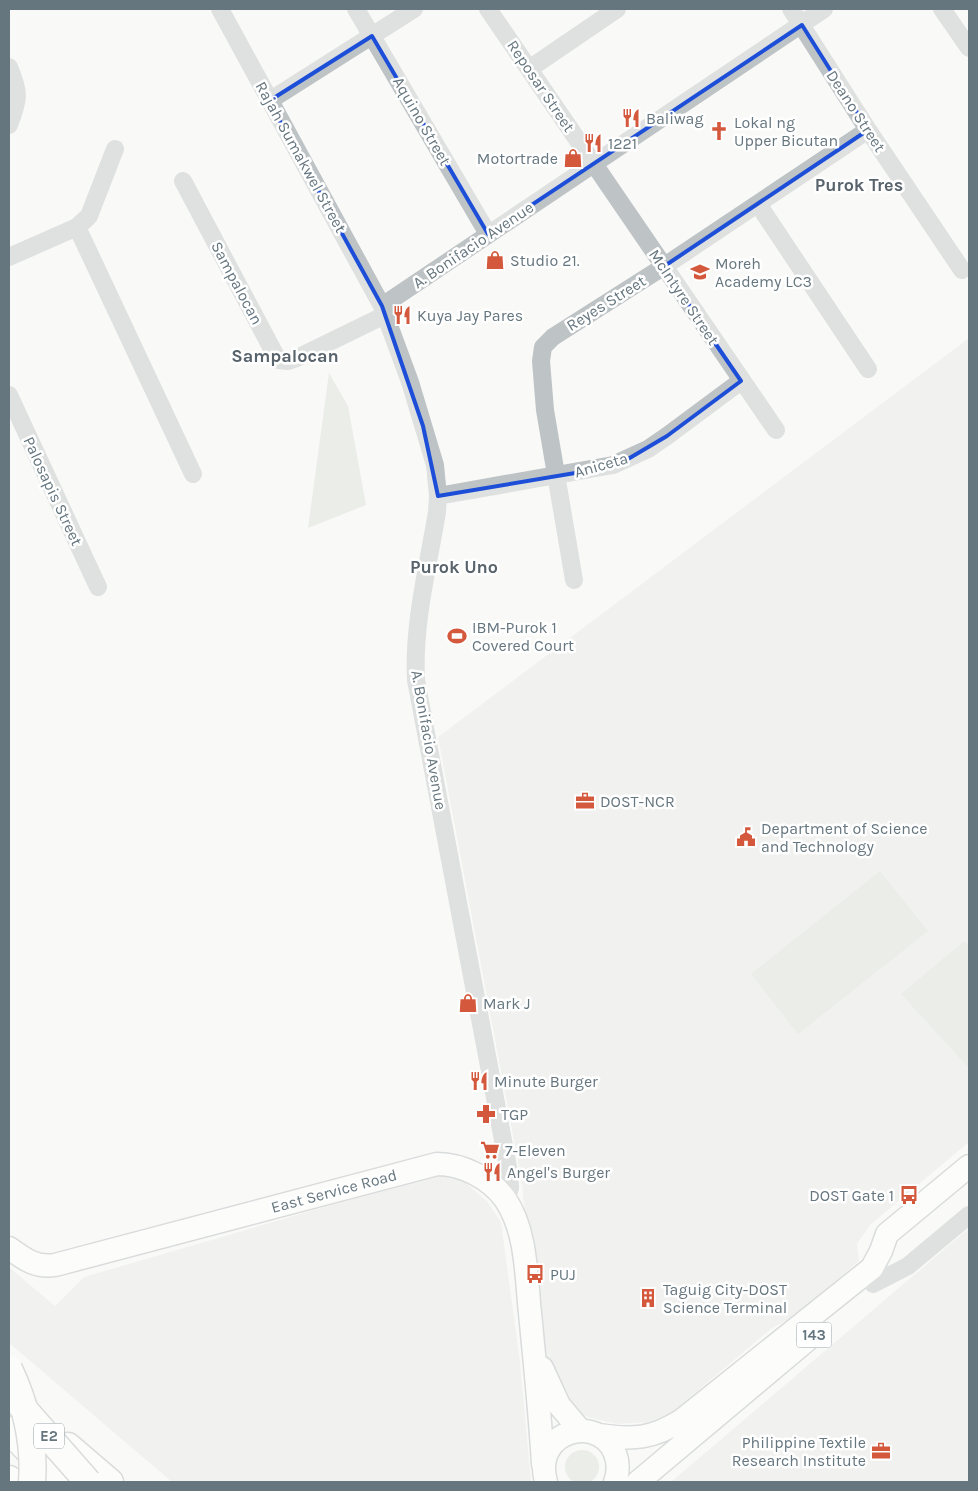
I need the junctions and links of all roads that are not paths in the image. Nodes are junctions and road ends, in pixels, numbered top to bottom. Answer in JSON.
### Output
{"nodes":[{"id":1,"x":220,"y":9,"type":"edge"},
{"id":2,"x":356,"y":9,"type":"edge"},
{"id":3,"x":414,"y":9,"type":"edge"},
{"id":4,"x":488,"y":9,"type":"edge"},
{"id":5,"x":617,"y":9,"type":"edge"},
{"id":6,"x":791,"y":9,"type":"edge"},
{"id":7,"x":824,"y":9,"type":"edge"},
{"id":8,"x":942,"y":9,"type":"edge"},
{"id":9,"x":802,"y":25,"type":"junction"},
{"id":10,"x":372,"y":36,"type":"junction"},
{"id":11,"x":969,"y":48,"type":"edge"},
{"id":12,"x":9,"y":67,"type":"edge"},
{"id":13,"x":529,"y":69,"type":"junction"},
{"id":14,"x":270,"y":100,"type":"junction"},
{"id":15,"x":9,"y":125,"type":"edge"},
{"id":16,"x":868,"y":130,"type":"junction"},
{"id":17,"x":115,"y":149,"type":"dead end"},
{"id":18,"x":593,"y":164,"type":"junction"},
{"id":19,"x":183,"y":181,"type":"dead end"},
{"id":20,"x":758,"y":204,"type":"junction"},
{"id":21,"x":77,"y":228,"type":"junction"},
{"id":22,"x":488,"y":234,"type":"junction"},
{"id":23,"x":9,"y":256,"type":"edge"},
{"id":24,"x":663,"y":267,"type":"junction"},
{"id":25,"x":962,"y":270,"type":"dead end"},
{"id":26,"x":383,"y":311,"type":"junction"},
{"id":27,"x":868,"y":368,"type":"dead end"},
{"id":28,"x":741,"y":381,"type":"junction"},
{"id":29,"x":9,"y":395,"type":"edge"},
{"id":30,"x":776,"y":430,"type":"dead end"},
{"id":31,"x":193,"y":474,"type":"dead end"},
{"id":32,"x":556,"y":476,"type":"junction"},
{"id":33,"x":438,"y":496,"type":"junction"},
{"id":34,"x":574,"y":580,"type":"dead end"},
{"id":35,"x":98,"y":587,"type":"dead end"},
{"id":36,"x":969,"y":1166,"type":"edge"},
{"id":37,"x":969,"y":1183,"type":"edge"},
{"id":38,"x":506,"y":1200,"type":"junction"},
{"id":39,"x":969,"y":1215,"type":"edge"},
{"id":40,"x":9,"y":1248,"type":"edge"},
{"id":41,"x":873,"y":1284,"type":"junction"},
{"id":42,"x":534,"y":1349,"type":"junction"},
{"id":43,"x":9,"y":1369,"type":"edge"},
{"id":44,"x":9,"y":1383,"type":"edge"},
{"id":45,"x":9,"y":1392,"type":"edge"},
{"id":46,"x":9,"y":1420,"type":"edge"},
{"id":47,"x":9,"y":1430,"type":"edge"},
{"id":48,"x":590,"y":1433,"type":"junction"},
{"id":49,"x":68,"y":1446,"type":"junction"},
{"id":50,"x":544,"y":1473,"type":"edge"},
{"id":51,"x":9,"y":1479,"type":"edge"},
{"id":52,"x":11,"y":1482,"type":"edge"},
{"id":53,"x":32,"y":1482,"type":"edge"},
{"id":54,"x":58,"y":1482,"type":"edge"},
{"id":55,"x":68,"y":1482,"type":"edge"},
{"id":56,"x":88,"y":1482,"type":"edge"},
{"id":57,"x":100,"y":1482,"type":"edge"},
{"id":58,"x":110,"y":1482,"type":"edge"},
{"id":59,"x":615,"y":1482,"type":"edge"},
{"id":60,"x":638,"y":1482,"type":"edge"}],
"edges":[{"from":1,"to":14,"type":"street","name":"Rajah Sumakwel Street"},
{"from":2,"to":10,"type":"street","name":"Aquino Street"},
{"from":3,"to":10,"type":"street"},
{"from":4,"to":13,"type":"street","name":"Reposar Street"},
{"from":5,"to":13,"type":"street"},
{"from":6,"to":9,"type":"street","name":"Deano Street"},
{"from":7,"to":9,"type":"street","name":"A. Bonifacio Avenue"},
{"from":8,"to":11,"type":"street"},
{"from":9,"to":16,"type":"street","name":"Deano Street"},
{"from":9,"to":18,"type":"street","name":"A. Bonifacio Avenue"},
{"from":10,"to":14,"type":"street"},
{"from":10,"to":22,"type":"street","name":"Aquino Street"},
{"from":12,"to":15,"type":"street"},
{"from":13,"to":18,"type":"street","name":"Reposar Street"},
{"from":14,"to":26,"type":"street","name":"Rajah Sumakwel Street"},
{"from":16,"to":20,"type":"street","name":"Reyes Street"},
{"from":16,"to":25,"type":"street","name":"Deano Street"},
{"from":17,"to":21,"type":"street"},
{"from":18,"to":22,"type":"street","name":"A. Bonifacio Avenue"},
{"from":18,"to":24,"type":"street","name":"McIntyre Street"},
{"from":19,"to":26,"type":"street","name":"Sampalocan"},
{"from":20,"to":24,"type":"street","name":"Reyes Street"},
{"from":20,"to":27,"type":"street"},
{"from":21,"to":23,"type":"street"},
{"from":21,"to":31,"type":"street"},
{"from":22,"to":26,"type":"street","name":"A. Bonifacio Avenue"},
{"from":24,"to":28,"type":"street","name":"McIntyre Street"},
{"from":24,"to":32,"type":"street","name":"Reyes Street"},
{"from":26,"to":33,"type":"street","name":"A. Bonifacio Avenue"},
{"from":28,"to":30,"type":"street","name":"McIntyre Street"},
{"from":28,"to":32,"type":"street","name":"Aniceta"},
{"from":29,"to":35,"type":"street","name":"Palosapis Street"},
{"from":32,"to":33,"type":"street","name":"Aniceta"},
{"from":32,"to":34,"type":"street","name":"Reyes Street"},
{"from":33,"to":38,"type":"street","name":"A. Bonifacio Avenue"},
{"from":36,"to":48,"type":"main road","number":"143"},
{"from":37,"to":41,"type":"main road","number":"143"},
{"from":38,"to":40,"type":"main road","name":"East Service Road"},
{"from":38,"to":42,"type":"main road","name":"East Service Road"},
{"from":39,"to":41,"type":"street"},
{"from":41,"to":60,"type":"main road","number":"143"},
{"from":42,"to":48,"type":"main road","name":"East Service Road"},
{"from":42,"to":50,"type":"main road","name":"East Service Road"},
{"from":43,"to":53,"type":"highway","bridge":true},
{"from":44,"to":49,"type":"highway","number":"E2"},
{"from":45,"to":56,"type":"highway","number":"E2","bridge":true},
{"from":46,"to":55,"type":"highway","number":"E2"},
{"from":47,"to":54,"type":"highway","number":"E2"},
{"from":48,"to":50,"type":"main road"},
{"from":48,"to":59,"type":"main road","name":"East Service Road"},
{"from":49,"to":57,"type":"highway","number":"E2"},
{"from":49,"to":58,"type":"highway"},
{"from":51,"to":52,"type":"highway"}]}
